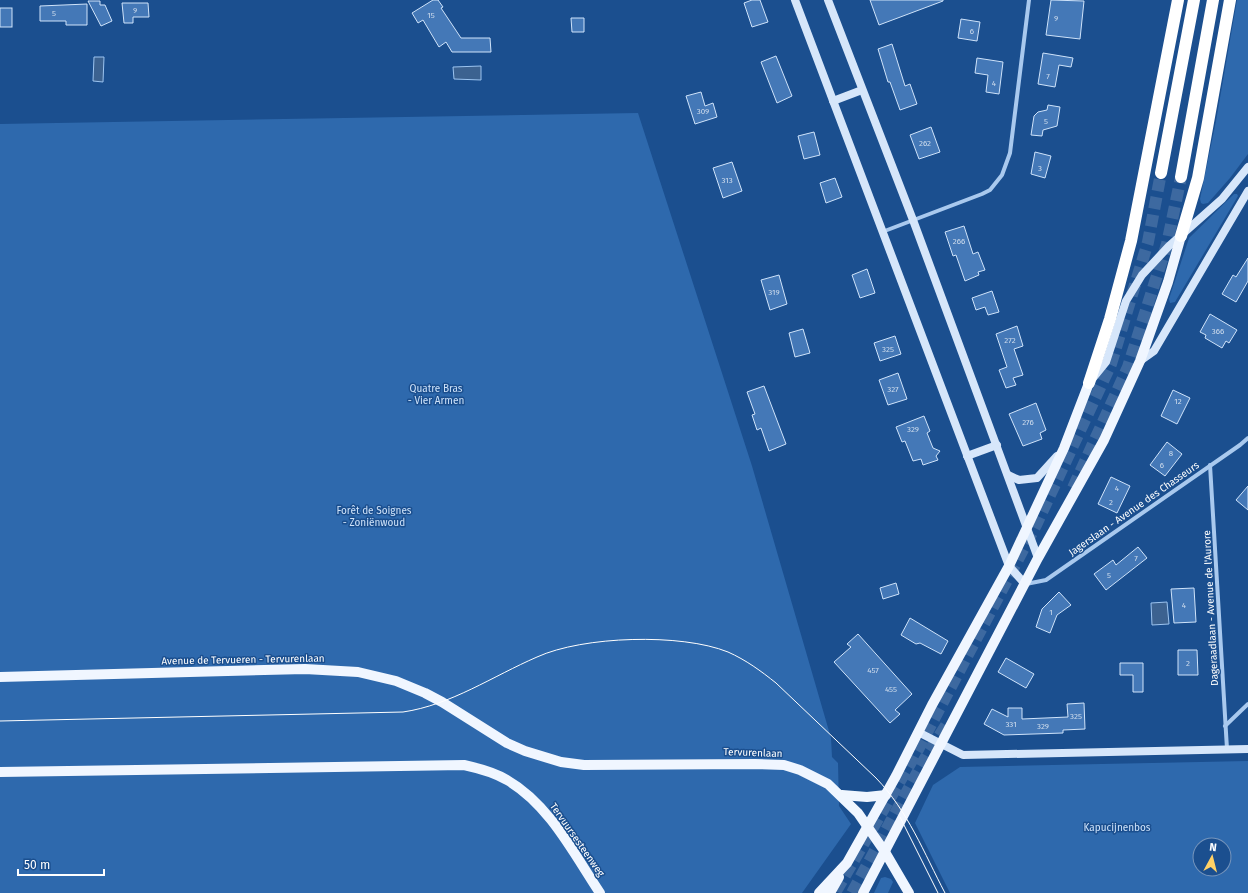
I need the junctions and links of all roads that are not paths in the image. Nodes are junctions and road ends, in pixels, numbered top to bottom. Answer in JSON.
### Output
{"nodes":[{"id":1,"x":795,"y":0,"type":"edge"},
{"id":2,"x":828,"y":0,"type":"edge"},
{"id":3,"x":1029,"y":0,"type":"edge"},
{"id":4,"x":1178,"y":0,"type":"edge"},
{"id":5,"x":1194,"y":0,"type":"edge"},
{"id":6,"x":1212,"y":0,"type":"edge"},
{"id":7,"x":1230,"y":0,"type":"edge"},
{"id":8,"x":862,"y":90,"type":"junction"},
{"id":9,"x":833,"y":101,"type":"junction"},
{"id":10,"x":1248,"y":167,"type":"edge"},
{"id":11,"x":1162,"y":173,"type":"tunnel mouth"},
{"id":12,"x":1182,"y":177,"type":"tunnel mouth"},
{"id":13,"x":1248,"y":191,"type":"edge"},
{"id":14,"x":1192,"y":203,"type":"junction"},
{"id":15,"x":1209,"y":212,"type":"junction"},
{"id":16,"x":913,"y":220,"type":"junction"},
{"id":17,"x":881,"y":232,"type":"junction"},
{"id":18,"x":1181,"y":236,"type":"junction"},
{"id":19,"x":1140,"y":361,"type":"junction"},
{"id":20,"x":1089,"y":383,"type":"junction"},
{"id":21,"x":1248,"y":438,"type":"edge"},
{"id":22,"x":996,"y":445,"type":"junction"},
{"id":23,"x":1064,"y":448,"type":"junction"},
{"id":24,"x":967,"y":456,"type":"junction"},
{"id":25,"x":1210,"y":465,"type":"junction"},
{"id":26,"x":1008,"y":475,"type":"junction"},
{"id":27,"x":1027,"y":529,"type":"junction"},
{"id":28,"x":1038,"y":558,"type":"junction"},
{"id":29,"x":1009,"y":566,"type":"junction"},
{"id":30,"x":1025,"y":584,"type":"junction"},
{"id":31,"x":0,"y":677,"type":"edge"},
{"id":32,"x":1248,"y":704,"type":"edge"},
{"id":33,"x":1225,"y":726,"type":"junction"},
{"id":34,"x":920,"y":733,"type":"junction"},
{"id":35,"x":941,"y":744,"type":"junction"},
{"id":36,"x":1227,"y":749,"type":"junction"},
{"id":37,"x":1248,"y":749,"type":"edge"},
{"id":38,"x":561,"y":762,"type":"joint"},
{"id":39,"x":0,"y":772,"type":"edge"},
{"id":40,"x":842,"y":795,"type":"junction"},
{"id":41,"x":886,"y":796,"type":"junction"},
{"id":42,"x":867,"y":828,"type":"junction"},
{"id":43,"x":885,"y":852,"type":"junction"},
{"id":44,"x":846,"y":864,"type":"junction"},
{"id":45,"x":600,"y":893,"type":"edge"},
{"id":46,"x":819,"y":893,"type":"edge"},
{"id":47,"x":830,"y":893,"type":"edge"},
{"id":48,"x":863,"y":893,"type":"edge"},
{"id":49,"x":909,"y":893,"type":"edge"}],
"edges":[{"from":1,"to":9,"type":"street"},
{"from":2,"to":8,"type":"street"},
{"from":3,"to":16,"type":"street"},
{"from":4,"to":20,"type":"highway"},
{"from":5,"to":11,"type":"highway"},
{"from":6,"to":12,"type":"highway"},
{"from":7,"to":14,"type":"highway"},
{"from":8,"to":9,"type":"street"},
{"from":8,"to":16,"type":"street"},
{"from":9,"to":17,"type":"street"},
{"from":10,"to":15,"type":"street"},
{"from":13,"to":19,"type":"street"},
{"from":14,"to":15,"type":"street"},
{"from":14,"to":18,"type":"highway"},
{"from":15,"to":18,"type":"street"},
{"from":16,"to":17,"type":"street"},
{"from":16,"to":22,"type":"street"},
{"from":17,"to":24,"type":"street"},
{"from":18,"to":19,"type":"main road"},
{"from":18,"to":20,"type":"street"},
{"from":19,"to":28,"type":"main road"},
{"from":20,"to":23,"type":"main road"},
{"from":21,"to":25,"type":"street","name":"Jagerslaan - Avenue des Chasseurs"},
{"from":22,"to":24,"type":"street"},
{"from":22,"to":26,"type":"street"},
{"from":23,"to":26,"type":"street"},
{"from":23,"to":27,"type":"main road"},
{"from":24,"to":29,"type":"street"},
{"from":25,"to":30,"type":"street","name":"Jagerslaan - Avenue des Chasseurs"},
{"from":25,"to":33,"type":"street","name":"Dageraadlaan - Avenue de l'Aurore"},
{"from":26,"to":27,"type":"street"},
{"from":27,"to":28,"type":"street"},
{"from":27,"to":29,"type":"main road"},
{"from":28,"to":30,"type":"main road"},
{"from":29,"to":30,"type":"street"},
{"from":29,"to":34,"type":"main road"},
{"from":30,"to":35,"type":"main road"},
{"from":31,"to":38,"type":"main road","name":"Avenue de Tervueren - Tervurenlaan"},
{"from":32,"to":33,"type":"street"},
{"from":33,"to":36,"type":"street","name":"Dageraadlaan - Avenue de l'Aurore"},
{"from":34,"to":35,"type":"street"},
{"from":34,"to":41,"type":"main road"},
{"from":35,"to":36,"type":"street"},
{"from":35,"to":43,"type":"main road"},
{"from":36,"to":37,"type":"street"},
{"from":38,"to":40,"type":"main road","name":"Tervurenlaan"},
{"from":39,"to":45,"type":"main road","name":"Tervuursesteenweg"},
{"from":40,"to":41,"type":"main road"},
{"from":40,"to":42,"type":"main road","name":"Tervurenlaan"},
{"from":41,"to":42,"type":"main road"},
{"from":42,"to":43,"type":"main road","name":"Tervurenlaan"},
{"from":42,"to":44,"type":"main road"},
{"from":43,"to":48,"type":"main road"},
{"from":43,"to":49,"type":"main road","name":"Tervurenlaan"},
{"from":44,"to":46,"type":"main road"},
{"from":44,"to":47,"type":"main road"}]}
